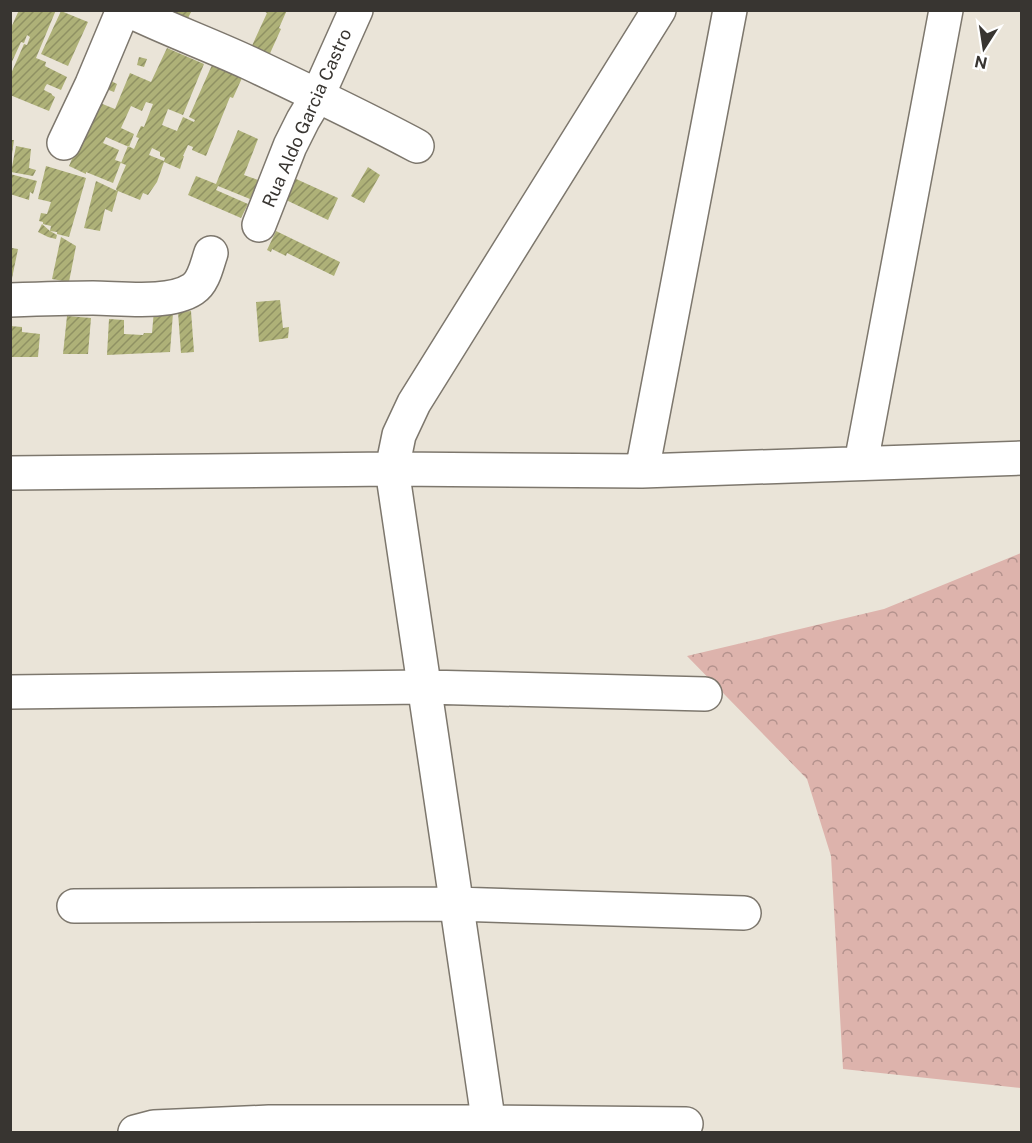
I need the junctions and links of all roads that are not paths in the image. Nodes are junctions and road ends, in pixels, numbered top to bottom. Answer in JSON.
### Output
{"nodes":[{"id":1,"x":123,"y":10,"type":"edge"},
{"id":2,"x":128,"y":10,"type":"edge"},
{"id":3,"x":356,"y":10,"type":"edge"},
{"id":4,"x":659,"y":10,"type":"edge"},
{"id":5,"x":730,"y":10,"type":"edge"},
{"id":6,"x":946,"y":10,"type":"edge"},
{"id":7,"x":318,"y":95,"type":"junction"},
{"id":8,"x":64,"y":143,"type":"dead end"},
{"id":9,"x":417,"y":146,"type":"dead end"},
{"id":10,"x":259,"y":225,"type":"dead end"},
{"id":11,"x":211,"y":253,"type":"dead end"},
{"id":12,"x":10,"y":300,"type":"edge"},
{"id":13,"x":1022,"y":458,"type":"edge"},
{"id":14,"x":861,"y":464,"type":"junction"},
{"id":15,"x":392,"y":469,"type":"junction"},
{"id":16,"x":642,"y":471,"type":"junction"},
{"id":17,"x":10,"y":473,"type":"edge"},
{"id":18,"x":425,"y":687,"type":"junction"},
{"id":19,"x":10,"y":692,"type":"edge"},
{"id":20,"x":705,"y":694,"type":"dead end"},
{"id":21,"x":455,"y":904,"type":"junction"},
{"id":22,"x":74,"y":906,"type":"dead end"},
{"id":23,"x":744,"y":913,"type":"dead end"},
{"id":24,"x":686,"y":1124,"type":"dead end"},
{"id":25,"x":270,"y":1127,"type":"edge"},
{"id":26,"x":489,"y":1127,"type":"edge"},
{"id":27,"x":135,"y":1132,"type":"edge"}],
"edges":[{"from":1,"to":8,"type":"street"},
{"from":2,"to":7,"type":"street"},
{"from":3,"to":7,"type":"street","name":"Rua Aldo Garcia Castro"},
{"from":4,"to":15,"type":"street"},
{"from":5,"to":16,"type":"street"},
{"from":6,"to":14,"type":"street"},
{"from":7,"to":9,"type":"street"},
{"from":7,"to":10,"type":"street","name":"Rua Aldo Garcia Castro"},
{"from":11,"to":12,"type":"street"},
{"from":13,"to":14,"type":"street"},
{"from":14,"to":16,"type":"street"},
{"from":15,"to":16,"type":"street"},
{"from":15,"to":17,"type":"street"},
{"from":15,"to":18,"type":"street"},
{"from":18,"to":19,"type":"street"},
{"from":18,"to":20,"type":"street"},
{"from":18,"to":21,"type":"street"},
{"from":21,"to":22,"type":"street"},
{"from":21,"to":23,"type":"street"},
{"from":21,"to":26,"type":"street"},
{"from":24,"to":26,"type":"street"},
{"from":25,"to":26,"type":"street"},
{"from":25,"to":27,"type":"street"}]}
